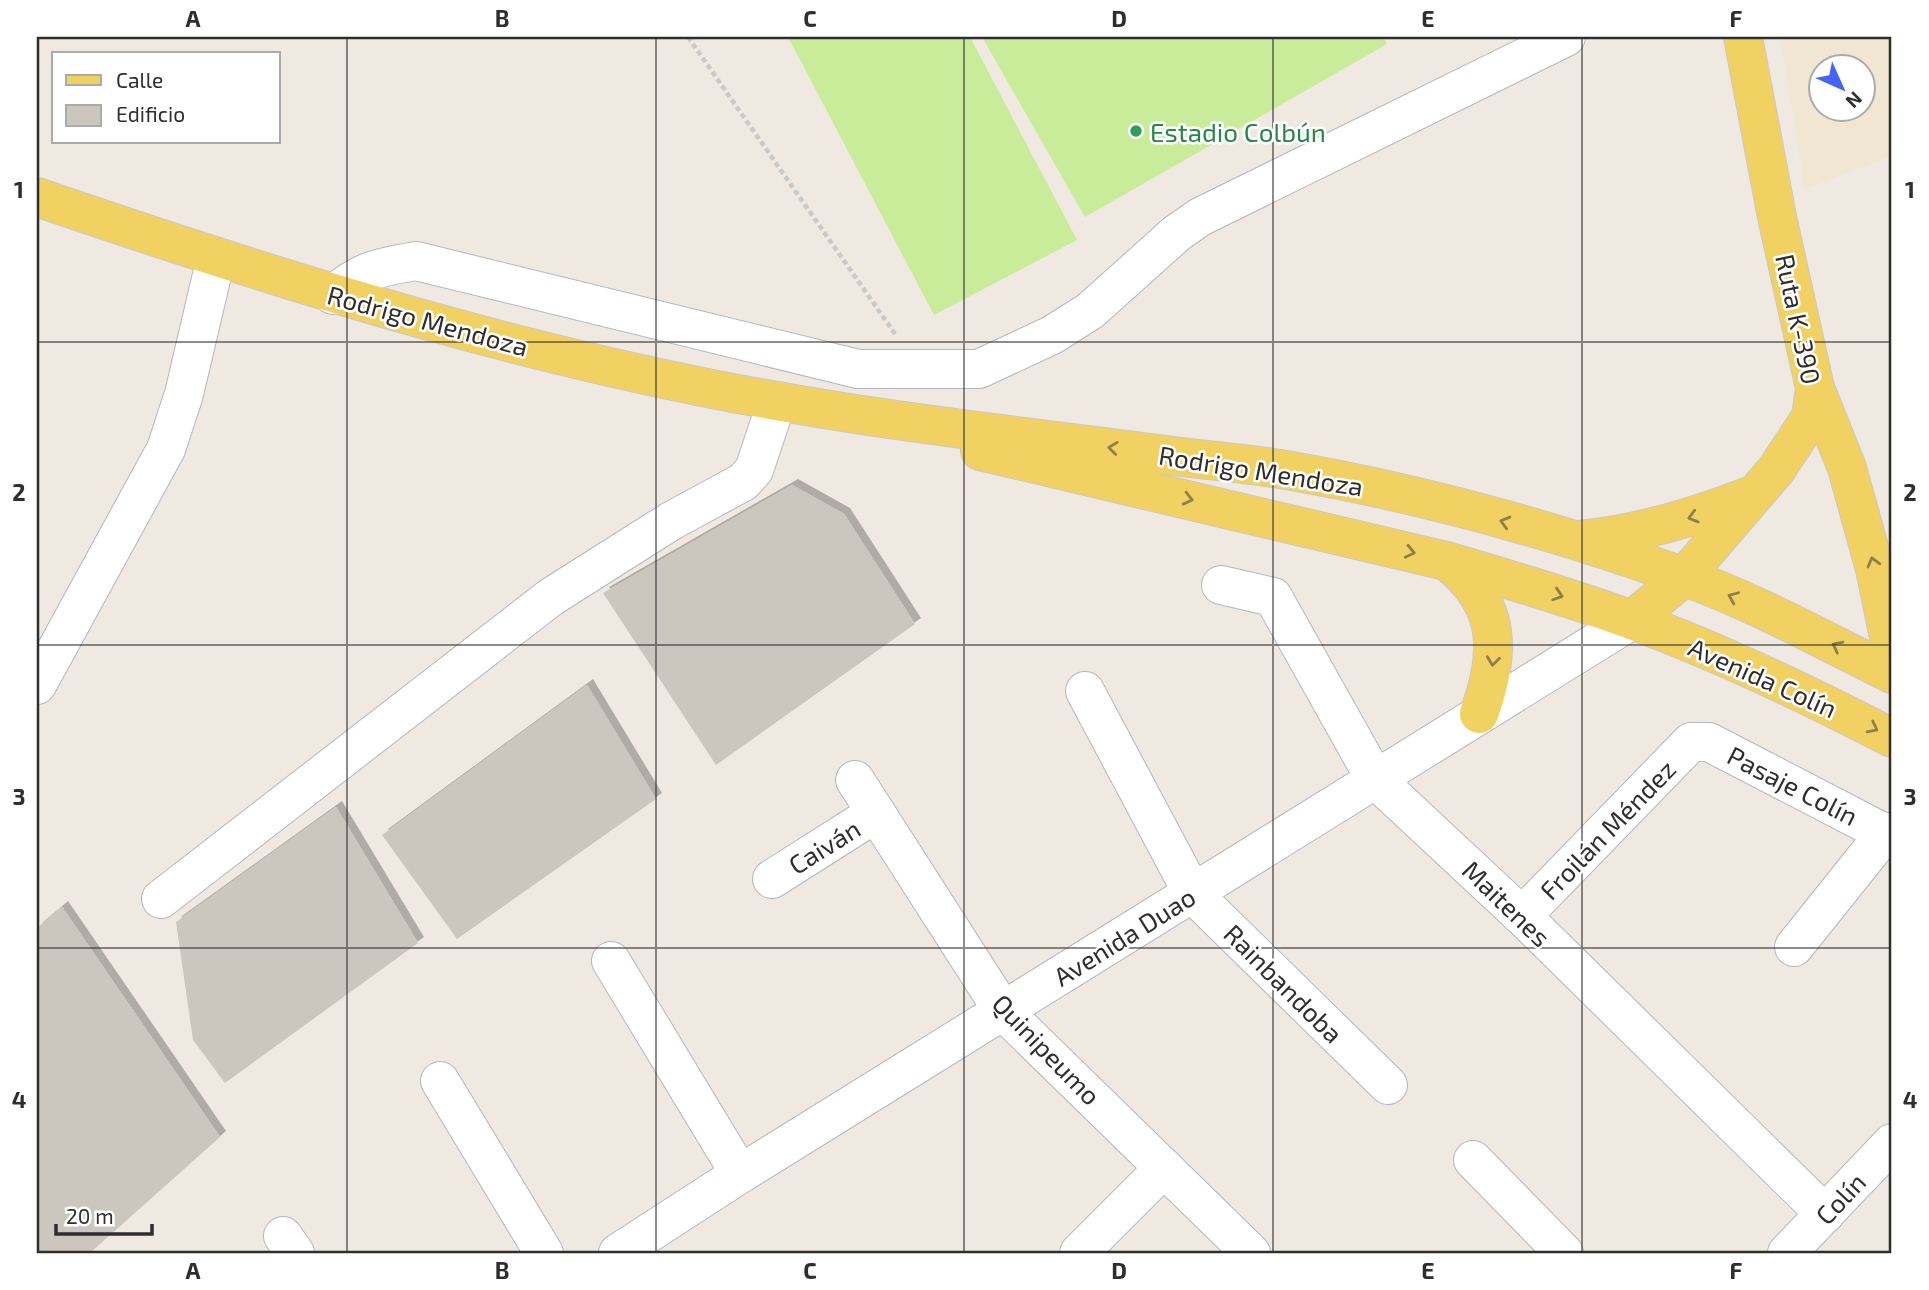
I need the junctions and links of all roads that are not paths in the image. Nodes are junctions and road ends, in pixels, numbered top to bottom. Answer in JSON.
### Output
{"nodes":[{"id":1,"x":1566,"y":37,"type":"edge"},
{"id":2,"x":1743,"y":37,"type":"edge"},
{"id":3,"x":37,"y":197,"type":"edge"},
{"id":4,"x":216,"y":258,"type":"junction"},
{"id":5,"x":333,"y":295,"type":"junction"},
{"id":6,"x":1815,"y":388,"type":"junction"},
{"id":7,"x":777,"y":401,"type":"junction"},
{"id":8,"x":829,"y":410,"type":"junction"},
{"id":9,"x":1757,"y":492,"type":"junction"},
{"id":10,"x":1570,"y":541,"type":"junction"},
{"id":11,"x":1446,"y":561,"type":"junction"},
{"id":12,"x":1684,"y":577,"type":"junction"},
{"id":13,"x":1221,"y":585,"type":"dead end"},
{"id":14,"x":1632,"y":620,"type":"junction"},
{"id":15,"x":1892,"y":652,"type":"edge"},
{"id":16,"x":1892,"y":674,"type":"edge"},
{"id":17,"x":37,"y":685,"type":"edge"},
{"id":18,"x":1085,"y":691,"type":"dead end"},
{"id":19,"x":1479,"y":714,"type":"junction"},
{"id":20,"x":1892,"y":738,"type":"edge"},
{"id":21,"x":1691,"y":741,"type":"joint"},
{"id":22,"x":1375,"y":779,"type":"junction"},
{"id":23,"x":855,"y":780,"type":"dead end"},
{"id":24,"x":876,"y":813,"type":"junction"},
{"id":25,"x":1889,"y":835,"type":"edge"},
{"id":26,"x":772,"y":878,"type":"dead end"},
{"id":27,"x":1193,"y":894,"type":"junction"},
{"id":28,"x":161,"y":899,"type":"dead end"},
{"id":29,"x":1522,"y":916,"type":"junction"},
{"id":30,"x":1794,"y":947,"type":"dead end"},
{"id":31,"x":611,"y":961,"type":"dead end"},
{"id":32,"x":1003,"y":1011,"type":"junction"},
{"id":33,"x":440,"y":1082,"type":"dead end"},
{"id":34,"x":1388,"y":1085,"type":"dead end"},
{"id":35,"x":1892,"y":1143,"type":"edge"},
{"id":36,"x":1473,"y":1160,"type":"dead end"},
{"id":37,"x":1164,"y":1168,"type":"junction"},
{"id":38,"x":740,"y":1174,"type":"junction"},
{"id":39,"x":1825,"y":1214,"type":"junction"},
{"id":40,"x":544,"y":1253,"type":"edge"},
{"id":41,"x":618,"y":1253,"type":"edge"},
{"id":42,"x":1079,"y":1253,"type":"edge"},
{"id":43,"x":1251,"y":1253,"type":"edge"},
{"id":44,"x":1564,"y":1253,"type":"edge"},
{"id":45,"x":1787,"y":1253,"type":"edge"}],
"edges":[{"from":1,"to":5,"type":"street"},
{"from":2,"to":6,"type":"main road","name":"Ruta K-390"},
{"from":3,"to":4,"type":"main road","name":"Rodrigo Mendoza"},
{"from":4,"to":5,"type":"main road","name":"Rodrigo Mendoza"},
{"from":4,"to":17,"type":"street"},
{"from":5,"to":7,"type":"main road","name":"Rodrigo Mendoza"},
{"from":6,"to":9,"type":"main road","name":"Ruta K-390"},
{"from":15,"to":6,"type":"main road","one_way":true},
{"from":7,"to":8,"type":"main road","name":"Rodrigo Mendoza"},
{"from":7,"to":28,"type":"street"},
{"from":10,"to":8,"type":"main road","name":"Rodrigo Mendoza","one_way":true},
{"from":8,"to":11,"type":"main road","name":"Rodrigo Mendoza","one_way":true},
{"from":9,"to":10,"type":"main road","one_way":true},
{"from":9,"to":12,"type":"main road","name":"Ruta K-390"},
{"from":10,"to":12,"type":"main road","name":"Rodrigo Mendoza"},
{"from":11,"to":14,"type":"main road","name":"Rodrigo Mendoza","one_way":true},
{"from":11,"to":19,"type":"main road","one_way":true},
{"from":12,"to":14,"type":"main road","name":"Ruta K-390"},
{"from":16,"to":12,"type":"main road","one_way":true},
{"from":13,"to":22,"type":"street","name":"Maitenes"},
{"from":14,"to":19,"type":"street","name":"Avenida Duao"},
{"from":14,"to":20,"type":"main road","name":"Avenida Colín","one_way":true},
{"from":18,"to":27,"type":"street","name":"Rainbandoba"},
{"from":19,"to":22,"type":"street","name":"Avenida Duao"},
{"from":21,"to":25,"type":"street","name":"Pasaje Colín"},
{"from":21,"to":29,"type":"street","name":"Froilán Méndez"},
{"from":22,"to":27,"type":"street","name":"Avenida Duao"},
{"from":22,"to":29,"type":"street","name":"Maitenes"},
{"from":23,"to":24,"type":"street","name":"Quinipeumo"},
{"from":24,"to":26,"type":"street","name":"Caiván"},
{"from":24,"to":32,"type":"street","name":"Quinipeumo"},
{"from":25,"to":30,"type":"street"},
{"from":27,"to":32,"type":"street","name":"Avenida Duao"},
{"from":27,"to":34,"type":"street","name":"Rainbandoba"},
{"from":29,"to":39,"type":"street","name":"Maitenes"},
{"from":31,"to":38,"type":"street"},
{"from":32,"to":37,"type":"street","name":"Quinipeumo"},
{"from":32,"to":38,"type":"street","name":"Avenida Duao"},
{"from":33,"to":40,"type":"street"},
{"from":35,"to":39,"type":"street","name":"Colín"},
{"from":36,"to":44,"type":"street"},
{"from":37,"to":42,"type":"street"},
{"from":37,"to":43,"type":"street","name":"Quinipeumo"},
{"from":38,"to":41,"type":"street","name":"Avenida Duao"},
{"from":39,"to":45,"type":"street","name":"Colín"}]}
